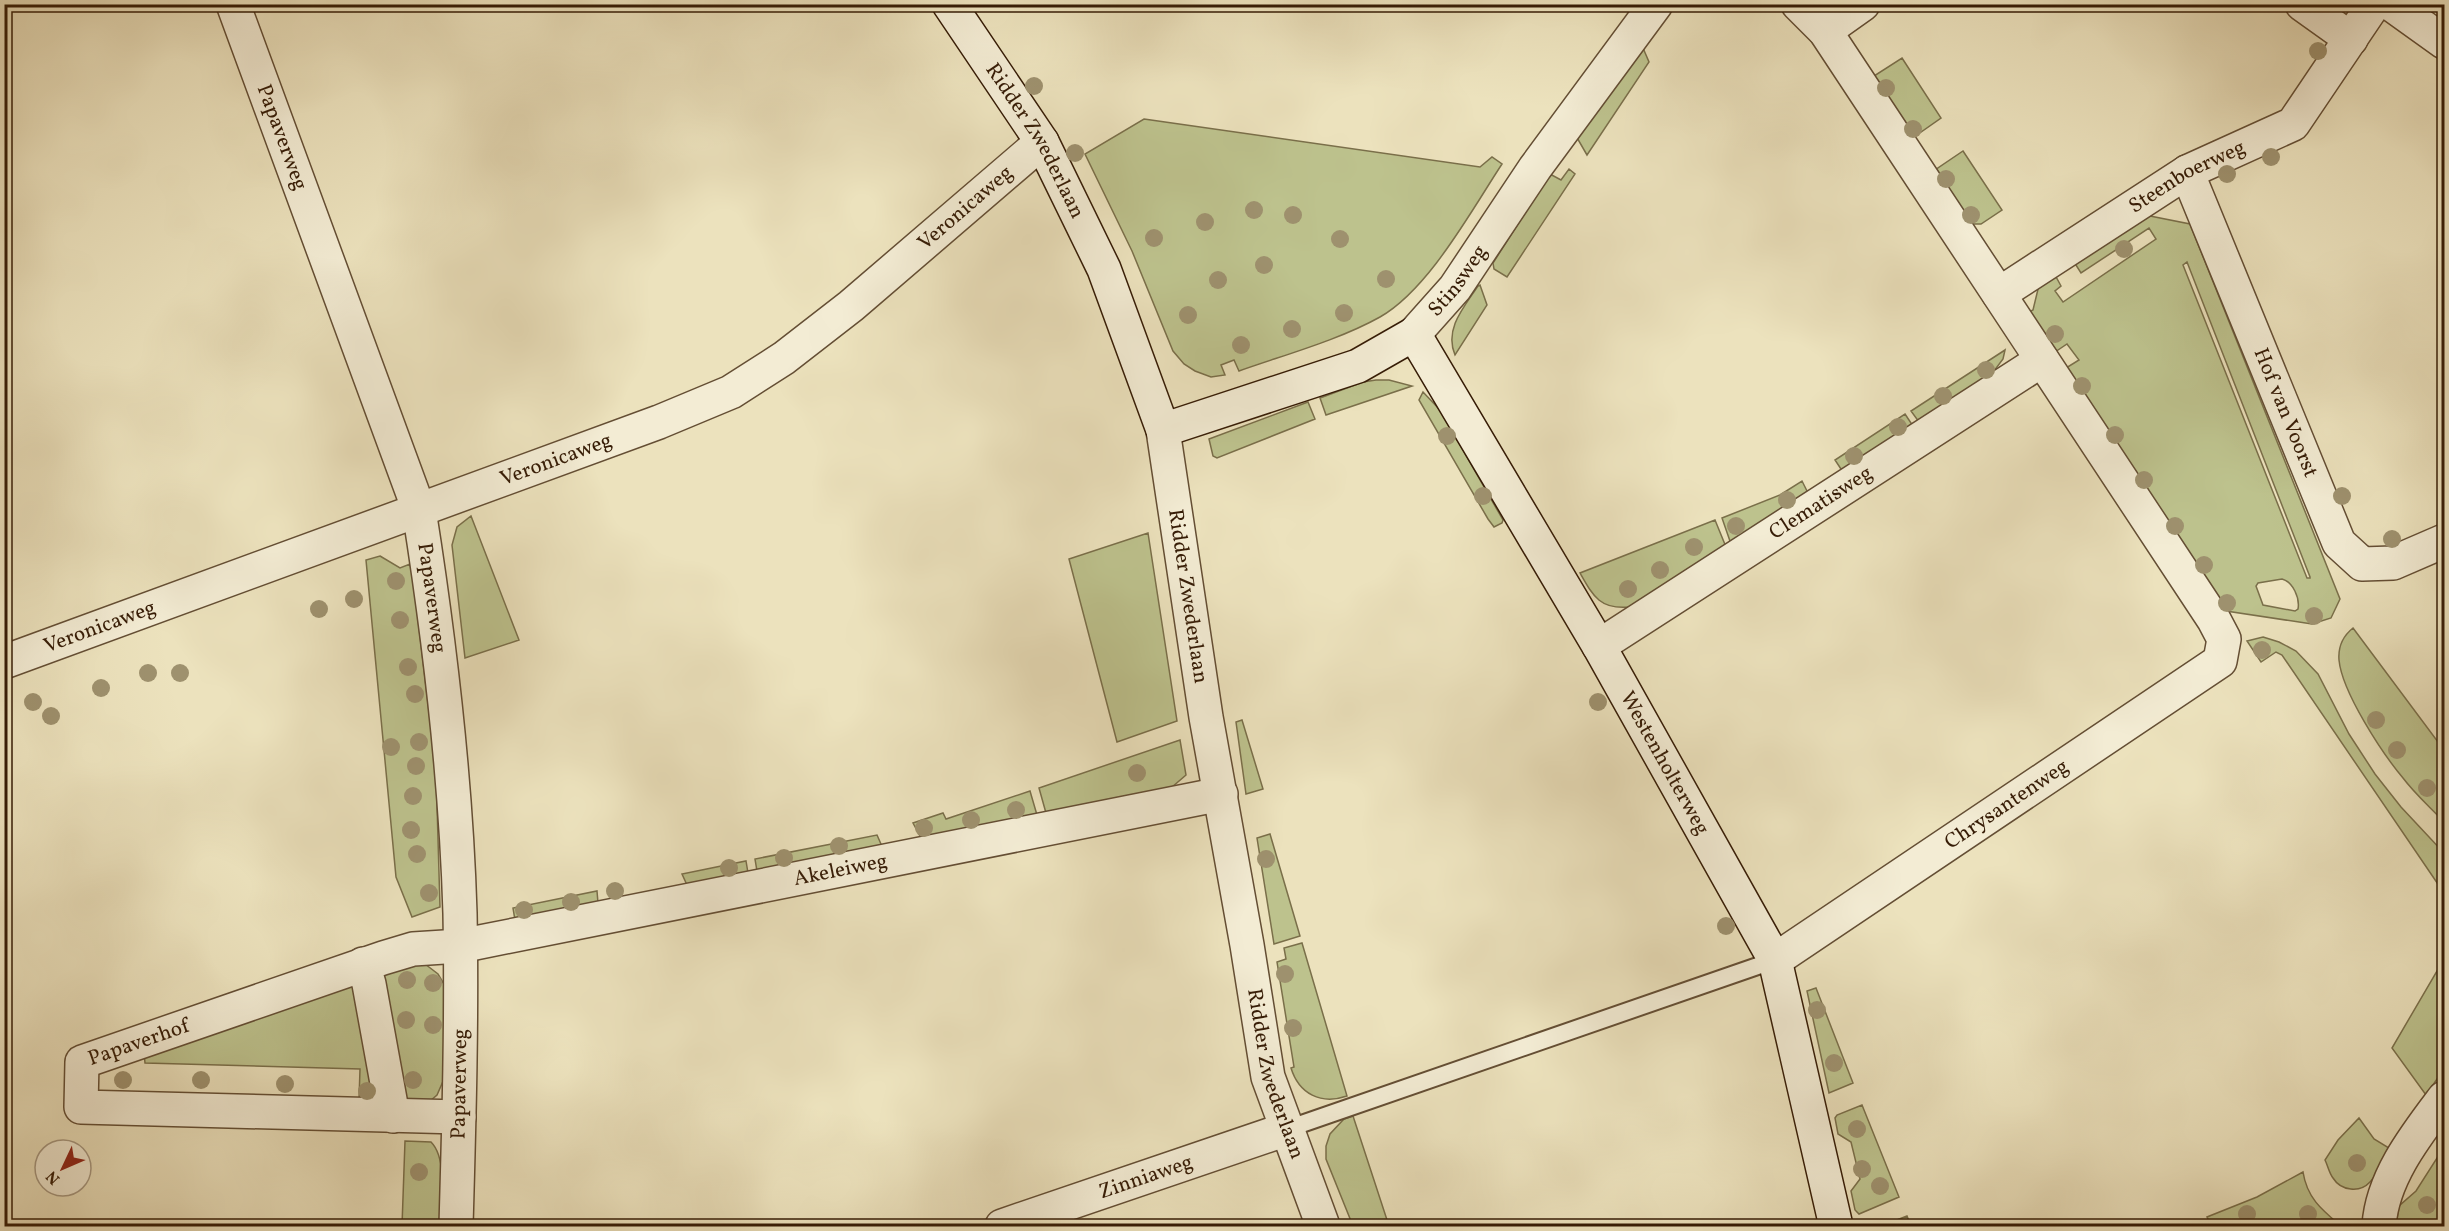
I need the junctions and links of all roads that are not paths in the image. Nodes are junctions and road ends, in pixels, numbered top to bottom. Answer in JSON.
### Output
{"nodes":[{"id":1,"x":233,"y":4,"type":"edge"},
{"id":2,"x":950,"y":4,"type":"edge"},
{"id":3,"x":1656,"y":4,"type":"edge"},
{"id":4,"x":1798,"y":4,"type":"edge"},
{"id":5,"x":1863,"y":4,"type":"edge"},
{"id":6,"x":2302,"y":4,"type":"edge"},
{"id":7,"x":2374,"y":4,"type":"edge"},
{"id":8,"x":2391,"y":4,"type":"edge"},
{"id":9,"x":1825,"y":31,"type":"junction"},
{"id":10,"x":2350,"y":39,"type":"junction"},
{"id":11,"x":2445,"y":42,"type":"edge"},
{"id":12,"x":1042,"y":142,"type":"junction"},
{"id":13,"x":2187,"y":172,"type":"junction"},
{"id":14,"x":2000,"y":294,"type":"junction"},
{"id":15,"x":1414,"y":334,"type":"junction"},
{"id":16,"x":2042,"y":360,"type":"junction"},
{"id":17,"x":1162,"y":430,"type":"junction"},
{"id":18,"x":419,"y":510,"type":"junction"},
{"id":19,"x":2445,"y":541,"type":"edge"},
{"id":20,"x":1599,"y":646,"type":"junction"},
{"id":21,"x":4,"y":662,"type":"edge"},
{"id":22,"x":1221,"y":794,"type":"junction"},
{"id":23,"x":460,"y":946,"type":"junction"},
{"id":24,"x":1775,"y":960,"type":"junction"},
{"id":25,"x":363,"y":964,"type":"junction"},
{"id":26,"x":2445,"y":1098,"type":"edge"},
{"id":27,"x":393,"y":1116,"type":"junction"},
{"id":28,"x":459,"y":1117,"type":"junction"},
{"id":29,"x":1287,"y":1129,"type":"junction"},
{"id":30,"x":456,"y":1227,"type":"edge"},
{"id":31,"x":1002,"y":1227,"type":"edge"},
{"id":32,"x":1323,"y":1227,"type":"edge"},
{"id":33,"x":1836,"y":1227,"type":"edge"},
{"id":34,"x":2379,"y":1227,"type":"edge"}],
"edges":[{"from":1,"to":18,"type":"street","name":"Papaverweg"},
{"from":2,"to":12,"type":"street","name":"Ridder Zwederlaan"},
{"from":3,"to":15,"type":"street","name":"Stinsweg"},
{"from":4,"to":9,"type":"street"},
{"from":5,"to":9,"type":"street"},
{"from":6,"to":10,"type":"street"},
{"from":7,"to":10,"type":"street","name":"Steenboerweg"},
{"from":8,"to":11,"type":"street"},
{"from":9,"to":14,"type":"street"},
{"from":10,"to":13,"type":"street","name":"Steenboerweg"},
{"from":12,"to":17,"type":"street","name":"Ridder Zwederlaan"},
{"from":12,"to":18,"type":"street","name":"Veronicaweg"},
{"from":13,"to":14,"type":"street","name":"Steenboerweg"},
{"from":13,"to":19,"type":"street","name":"Hof van Voorst"},
{"from":14,"to":16,"type":"street"},
{"from":15,"to":17,"type":"street","name":"Stinsweg"},
{"from":15,"to":20,"type":"street","name":"Westenholterweg"},
{"from":16,"to":20,"type":"street","name":"Clematisweg"},
{"from":16,"to":24,"type":"street","name":"Chrysantenweg"},
{"from":17,"to":22,"type":"street","name":"Ridder Zwederlaan"},
{"from":18,"to":21,"type":"street","name":"Veronicaweg"},
{"from":18,"to":23,"type":"street","name":"Papaverweg"},
{"from":20,"to":24,"type":"street","name":"Westenholterweg"},
{"from":22,"to":23,"type":"street","name":"Akeleiweg"},
{"from":22,"to":29,"type":"street","name":"Ridder Zwederlaan"},
{"from":23,"to":25,"type":"street","name":"Papaverhof"},
{"from":23,"to":28,"type":"street","name":"Papaverweg"},
{"from":24,"to":29,"type":"lane"},
{"from":24,"to":33,"type":"street","name":"Westenholterweg"},
{"from":25,"to":27,"type":"street"},
{"from":25,"to":27,"type":"street","name":"Papaverhof"},
{"from":26,"to":34,"type":"street"},
{"from":27,"to":28,"type":"street","name":"Papaverhof"},
{"from":28,"to":30,"type":"street","name":"Papaverweg"},
{"from":29,"to":31,"type":"street","name":"Zinniaweg"},
{"from":29,"to":32,"type":"street","name":"Ridder Zwederlaan"}]}
